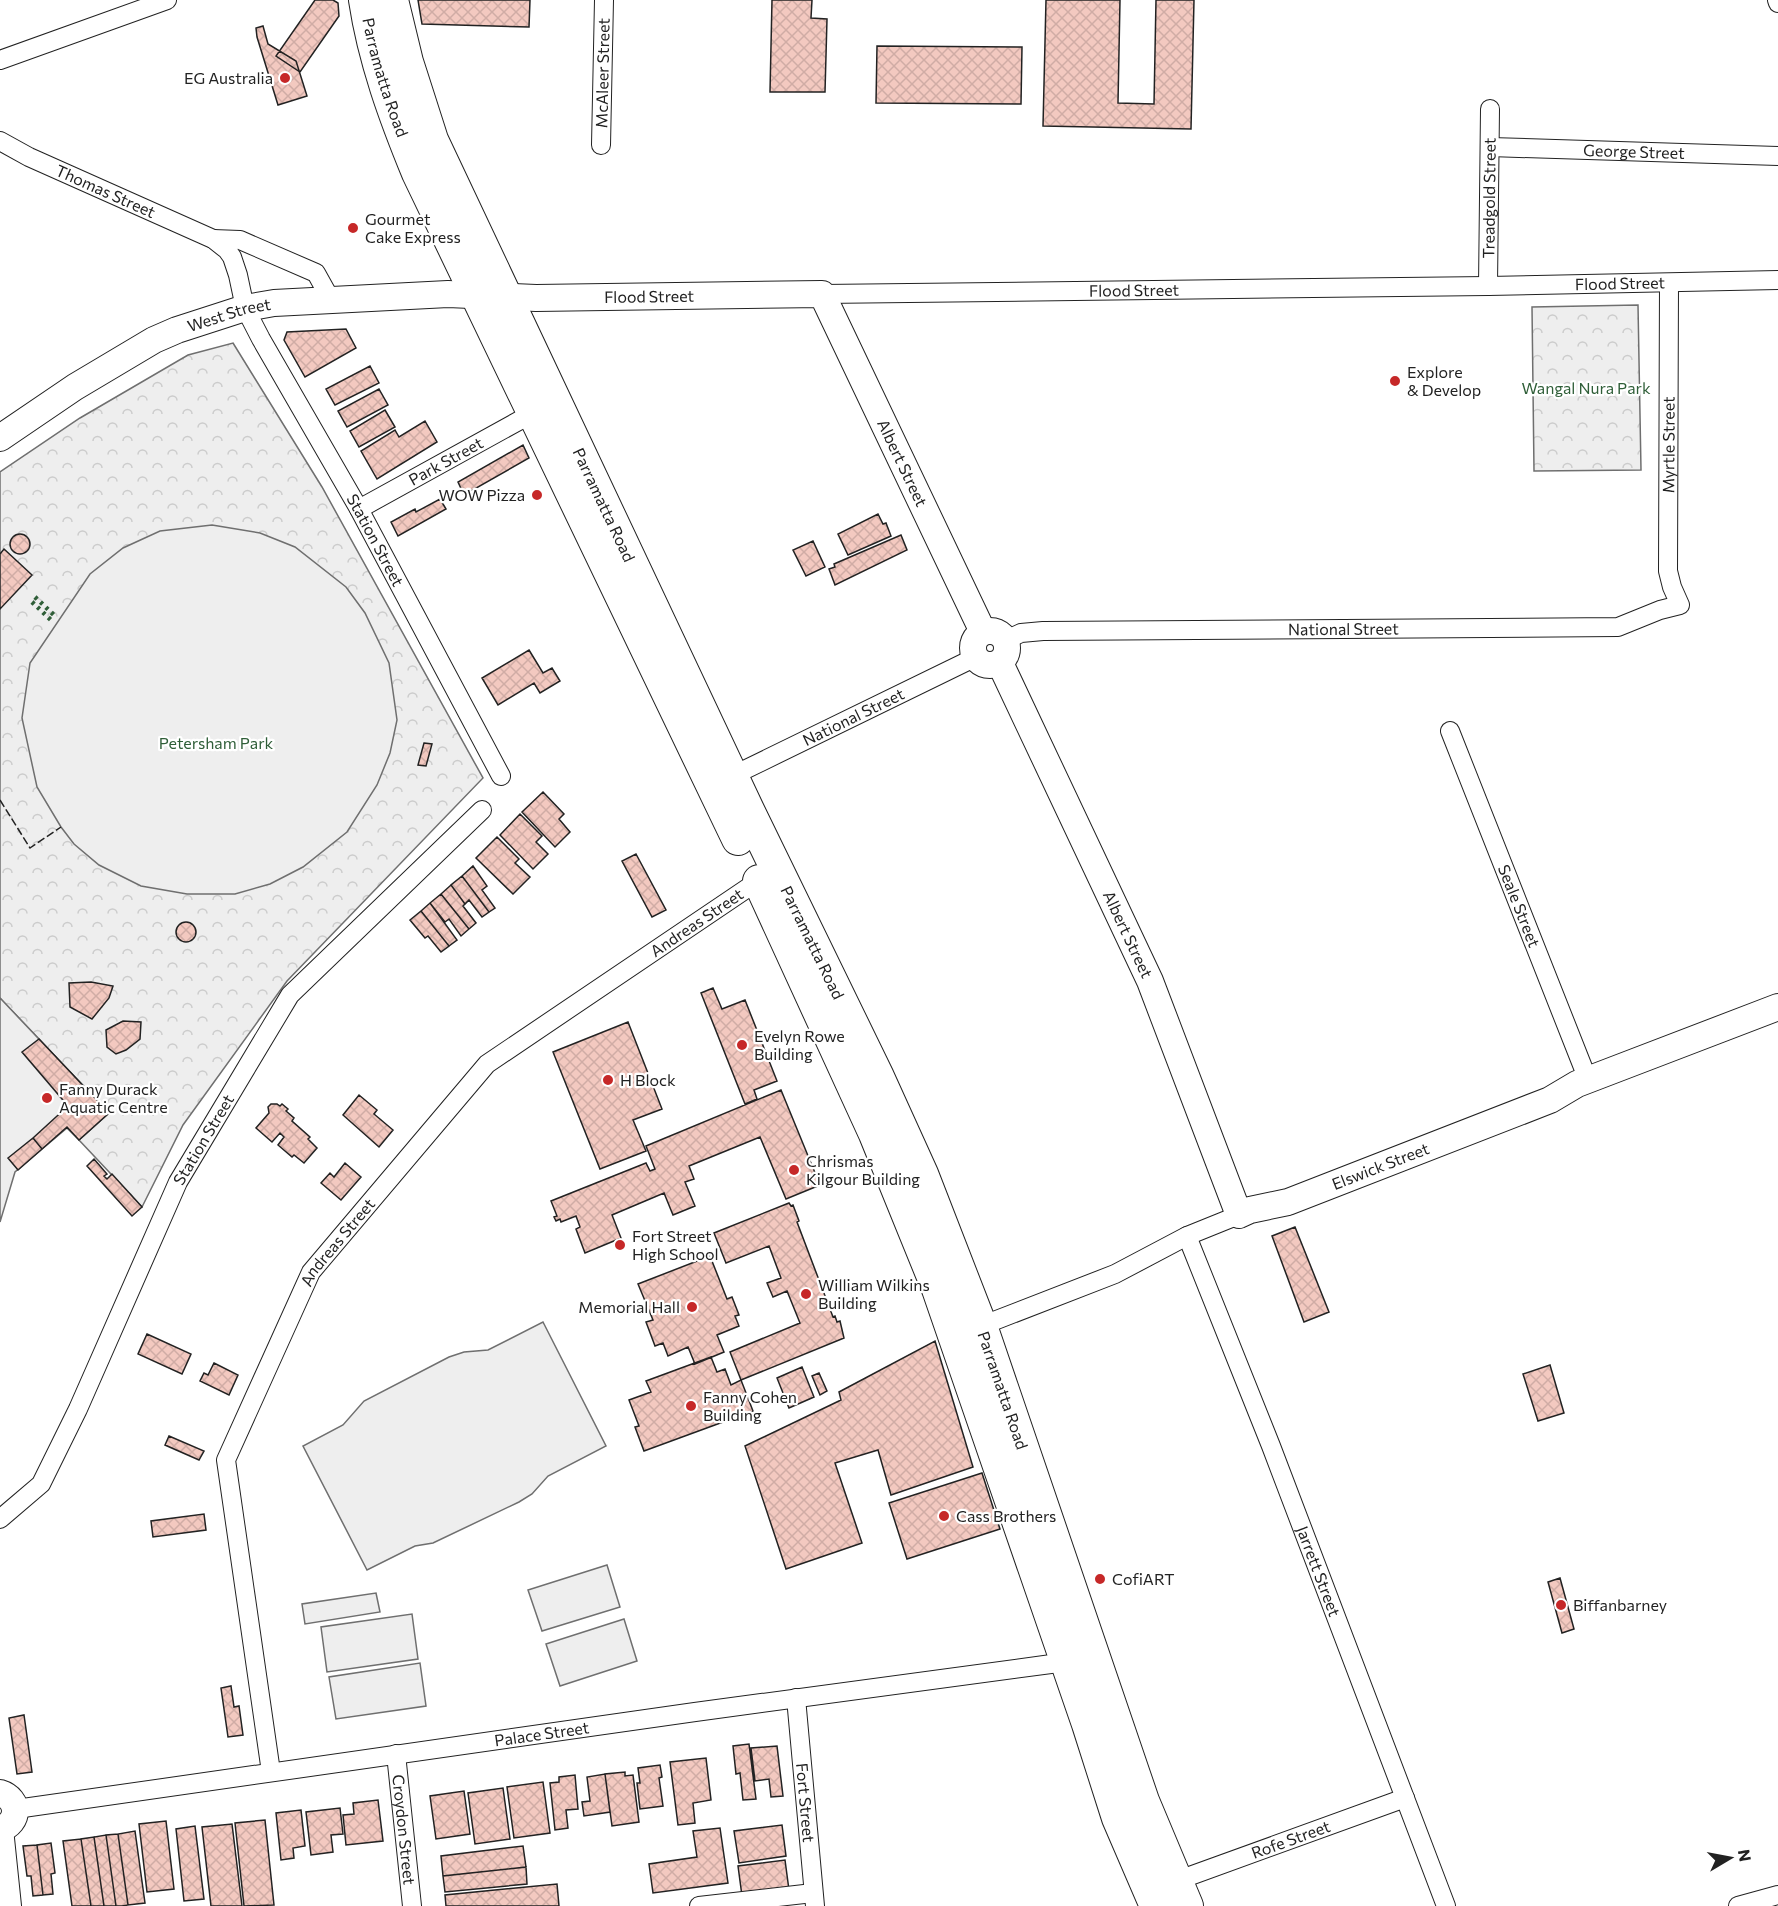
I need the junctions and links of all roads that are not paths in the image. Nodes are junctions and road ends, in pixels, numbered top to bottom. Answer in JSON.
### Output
{"nodes":[{"id":1,"x":167,"y":0,"type":"edge"},
{"id":2,"x":365,"y":0,"type":"edge"},
{"id":3,"x":392,"y":0,"type":"edge"},
{"id":4,"x":604,"y":0,"type":"edge"},
{"id":5,"x":0,"y":60,"type":"edge"},
{"id":6,"x":1490,"y":109,"type":"dead end"},
{"id":7,"x":0,"y":141,"type":"edge"},
{"id":8,"x":601,"y":145,"type":"dead end"},
{"id":9,"x":1490,"y":147,"type":"junction"},
{"id":10,"x":1778,"y":156,"type":"edge"},
{"id":11,"x":213,"y":239,"type":"junction"},
{"id":12,"x":1778,"y":280,"type":"edge"},
{"id":13,"x":1670,"y":283,"type":"junction"},
{"id":14,"x":1488,"y":286,"type":"junction"},
{"id":15,"x":822,"y":294,"type":"junction"},
{"id":16,"x":492,"y":296,"type":"junction"},
{"id":17,"x":331,"y":300,"type":"junction"},
{"id":18,"x":245,"y":308,"type":"junction"},
{"id":19,"x":532,"y":413,"type":"junction"},
{"id":20,"x":0,"y":438,"type":"edge"},
{"id":21,"x":359,"y":509,"type":"junction"},
{"id":22,"x":1680,"y":605,"type":"joint"},
{"id":23,"x":991,"y":648,"type":"junction"},
{"id":24,"x":1450,"y":732,"type":"dead end"},
{"id":25,"x":501,"y":776,"type":"dead end"},
{"id":26,"x":732,"y":776,"type":"junction"},
{"id":27,"x":482,"y":810,"type":"dead end"},
{"id":28,"x":758,"y":881,"type":"junction"},
{"id":29,"x":1778,"y":1007,"type":"edge"},
{"id":30,"x":1588,"y":1080,"type":"junction"},
{"id":31,"x":1239,"y":1215,"type":"junction"},
{"id":32,"x":1187,"y":1236,"type":"junction"},
{"id":33,"x":981,"y":1326,"type":"junction"},
{"id":34,"x":0,"y":1519,"type":"edge"},
{"id":35,"x":1066,"y":1662,"type":"junction"},
{"id":36,"x":796,"y":1698,"type":"junction"},
{"id":37,"x":396,"y":1754,"type":"junction"},
{"id":38,"x":271,"y":1772,"type":"junction"},
{"id":39,"x":1405,"y":1798,"type":"junction"},
{"id":40,"x":8,"y":1801,"type":"edge"},
{"id":41,"x":0,"y":1829,"type":"edge"},
{"id":42,"x":1181,"y":1894,"type":"edge"},
{"id":43,"x":1778,"y":1895,"type":"edge"},
{"id":44,"x":814,"y":1899,"type":"edge"},
{"id":45,"x":8,"y":1906,"type":"edge"},
{"id":46,"x":412,"y":1906,"type":"edge"},
{"id":47,"x":699,"y":1906,"type":"edge"},
{"id":48,"x":1156,"y":1906,"type":"edge"},
{"id":49,"x":1446,"y":1906,"type":"edge"},
{"id":50,"x":1738,"y":1906,"type":"edge"}],
"edges":[{"from":1,"to":5,"type":"street"},
{"from":2,"to":16,"type":"highway","name":"Parramatta Road"},
{"from":3,"to":16,"type":"highway","name":"Parramatta Road"},
{"from":4,"to":8,"type":"street","name":"McAleer Street"},
{"from":6,"to":9,"type":"street","name":"Treadgold Street"},
{"from":7,"to":11,"type":"street","name":"Thomas Street"},
{"from":9,"to":10,"type":"street","name":"George Street"},
{"from":9,"to":14,"type":"street","name":"Treadgold Street"},
{"from":11,"to":17,"type":"street","name":"Thomas Street"},
{"from":11,"to":18,"type":"street","name":"Thomas Street"},
{"from":12,"to":13,"type":"street","name":"Flood Street"},
{"from":13,"to":14,"type":"street","name":"Flood Street"},
{"from":13,"to":22,"type":"street","name":"Myrtle Street"},
{"from":14,"to":15,"type":"street","name":"Flood Street"},
{"from":15,"to":16,"type":"street","name":"Flood Street"},
{"from":15,"to":23,"type":"street","name":"Albert Street"},
{"from":16,"to":17,"type":"street","name":"West Street"},
{"from":16,"to":19,"type":"highway","name":"Parramatta Road"},
{"from":16,"to":26,"type":"highway","name":"Parramatta Road"},
{"from":17,"to":18,"type":"street","name":"West Street"},
{"from":18,"to":20,"type":"street","name":"West Street"},
{"from":18,"to":21,"type":"street","name":"Station Street"},
{"from":19,"to":21,"type":"street","name":"Park Street"},
{"from":19,"to":28,"type":"highway","name":"Parramatta Road"},
{"from":21,"to":25,"type":"street","name":"Station Street"},
{"from":22,"to":23,"type":"street","name":"National Street"},
{"from":23,"to":26,"type":"street","name":"National Street"},
{"from":23,"to":31,"type":"street","name":"Albert Street"},
{"from":24,"to":30,"type":"street","name":"Seale Street"},
{"from":26,"to":33,"type":"highway","name":"Parramatta Road"},
{"from":27,"to":34,"type":"street","name":"Station Street"},
{"from":28,"to":35,"type":"highway","name":"Parramatta Road"},
{"from":28,"to":38,"type":"street","name":"Andreas Street"},
{"from":29,"to":30,"type":"street","name":"Elswick Street"},
{"from":30,"to":31,"type":"street","name":"Elswick Street"},
{"from":31,"to":32,"type":"street","name":"Elswick Street"},
{"from":32,"to":33,"type":"street","name":"Elswick Street"},
{"from":32,"to":39,"type":"street","name":"Jarrett Street"},
{"from":33,"to":42,"type":"highway","name":"Parramatta Road"},
{"from":35,"to":36,"type":"street","name":"Palace Street"},
{"from":35,"to":48,"type":"highway","name":"Parramatta Road"},
{"from":36,"to":37,"type":"street","name":"Palace Street"},
{"from":36,"to":44,"type":"street","name":"Fort Street"},
{"from":37,"to":38,"type":"street","name":"Palace Street"},
{"from":37,"to":46,"type":"street","name":"Croydon Street"},
{"from":38,"to":40,"type":"street","name":"Palace Street"},
{"from":39,"to":42,"type":"street","name":"Rofe Street"},
{"from":39,"to":49,"type":"street","name":"Jarrett Street"},
{"from":40,"to":41,"type":"street"},
{"from":41,"to":45,"type":"street"},
{"from":43,"to":50,"type":"street"},
{"from":44,"to":47,"type":"street"}]}
